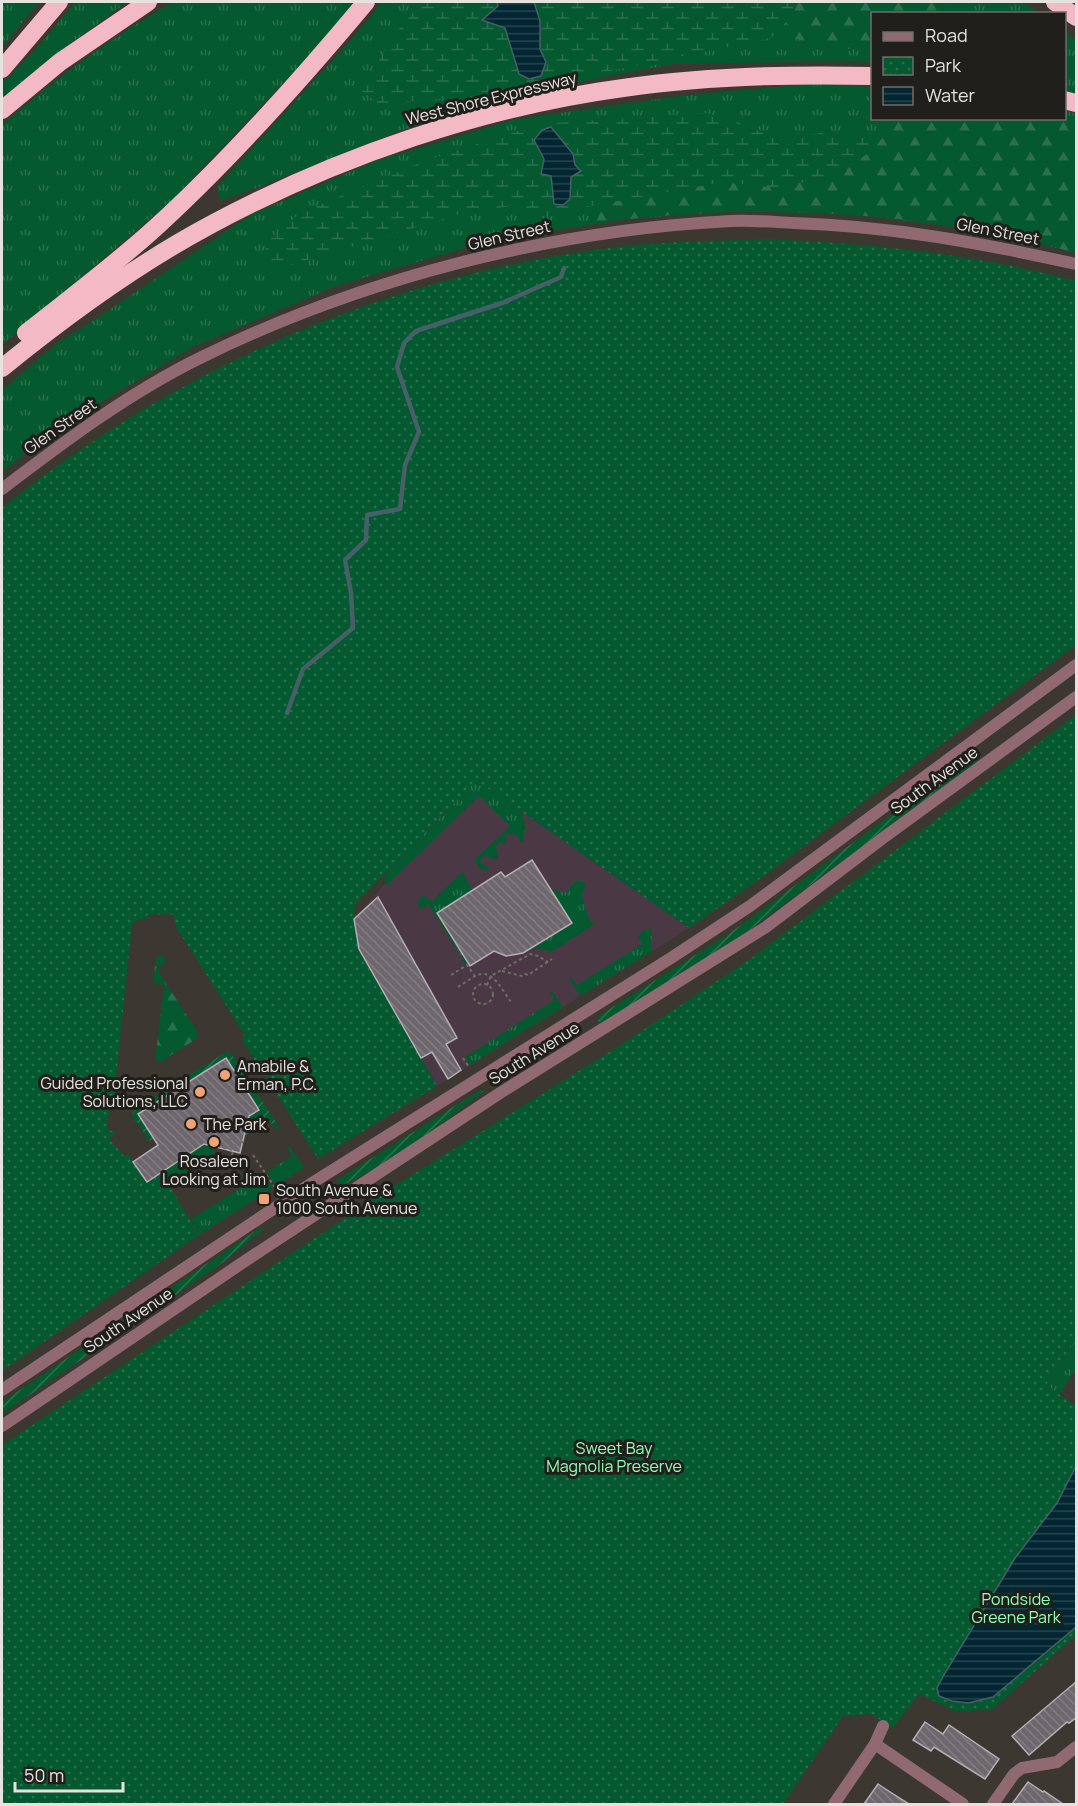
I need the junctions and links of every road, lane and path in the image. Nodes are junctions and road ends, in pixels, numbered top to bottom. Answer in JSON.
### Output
{"nodes":[{"id":1,"x":59,"y":2,"type":"edge"},
{"id":2,"x":148,"y":2,"type":"edge"},
{"id":3,"x":366,"y":2,"type":"edge"},
{"id":4,"x":1055,"y":2,"type":"edge"},
{"id":5,"x":1077,"y":17,"type":"edge"},
{"id":6,"x":2,"y":69,"type":"edge"},
{"id":7,"x":871,"y":76,"type":"edge"},
{"id":8,"x":2,"y":110,"type":"edge"},
{"id":9,"x":1077,"y":264,"type":"edge"},
{"id":10,"x":2,"y":353,"type":"edge"},
{"id":11,"x":2,"y":368,"type":"edge"},
{"id":12,"x":2,"y":489,"type":"edge"},
{"id":13,"x":1077,"y":665,"type":"edge"},
{"id":14,"x":1077,"y":697,"type":"edge"},
{"id":15,"x":552,"y":959,"type":"dead end"},
{"id":16,"x":548,"y":962,"type":"junction"},
{"id":17,"x":501,"y":970,"type":"junction"},
{"id":18,"x":451,"y":975,"type":"dead end"},
{"id":19,"x":474,"y":976,"type":"junction"},
{"id":20,"x":491,"y":976,"type":"junction"},
{"id":21,"x":487,"y":985,"type":"junction"},
{"id":22,"x":458,"y":987,"type":"dead end"},
{"id":23,"x":510,"y":1002,"type":"dead end"},
{"id":24,"x":463,"y":1058,"type":"dead end"},
{"id":25,"x":469,"y":1067,"type":"dead end"},
{"id":26,"x":182,"y":1080,"type":"dead end"},
{"id":27,"x":185,"y":1084,"type":"dead end"},
{"id":28,"x":217,"y":1136,"type":"dead end"},
{"id":29,"x":236,"y":1140,"type":"junction"},
{"id":30,"x":245,"y":1143,"type":"dead end"},
{"id":31,"x":232,"y":1155,"type":"dead end"},
{"id":32,"x":253,"y":1155,"type":"dead end"},
{"id":33,"x":276,"y":1189,"type":"dead end"},
{"id":34,"x":2,"y":1390,"type":"edge"},
{"id":35,"x":2,"y":1426,"type":"edge"},
{"id":36,"x":883,"y":1726,"type":"dead end"},
{"id":37,"x":875,"y":1744,"type":"junction"},
{"id":38,"x":1077,"y":1747,"type":"edge"},
{"id":39,"x":834,"y":1804,"type":"edge"},
{"id":40,"x":963,"y":1804,"type":"edge"},
{"id":41,"x":993,"y":1804,"type":"edge"}],
"edges":[{"from":1,"to":6,"type":"highway"},
{"from":2,"to":8,"type":"highway"},
{"from":3,"to":10,"type":"highway"},
{"from":4,"to":5,"type":"highway"},
{"from":7,"to":11,"type":"highway","name":"West Shore Expressway"},
{"from":9,"to":12,"type":"street","name":"Glen Street"},
{"from":13,"to":34,"type":"street","name":"South Avenue"},
{"from":14,"to":35,"type":"street","name":"South Avenue"},
{"from":15,"to":16,"type":"path"},
{"from":16,"to":17,"type":"path"},
{"from":16,"to":17,"type":"path"},
{"from":17,"to":20,"type":"path"},
{"from":18,"to":19,"type":"path"},
{"from":19,"to":20,"type":"path"},
{"from":19,"to":22,"type":"path"},
{"from":20,"to":21,"type":"path"},
{"from":20,"to":23,"type":"path"},
{"from":21,"to":21,"type":"path"},
{"from":24,"to":25,"type":"path"},
{"from":26,"to":27,"type":"path"},
{"from":28,"to":29,"type":"path"},
{"from":29,"to":30,"type":"path"},
{"from":29,"to":31,"type":"path"},
{"from":32,"to":33,"type":"path"},
{"from":36,"to":37,"type":"street"},
{"from":37,"to":39,"type":"street"},
{"from":37,"to":40,"type":"street"},
{"from":38,"to":41,"type":"street"}]}
